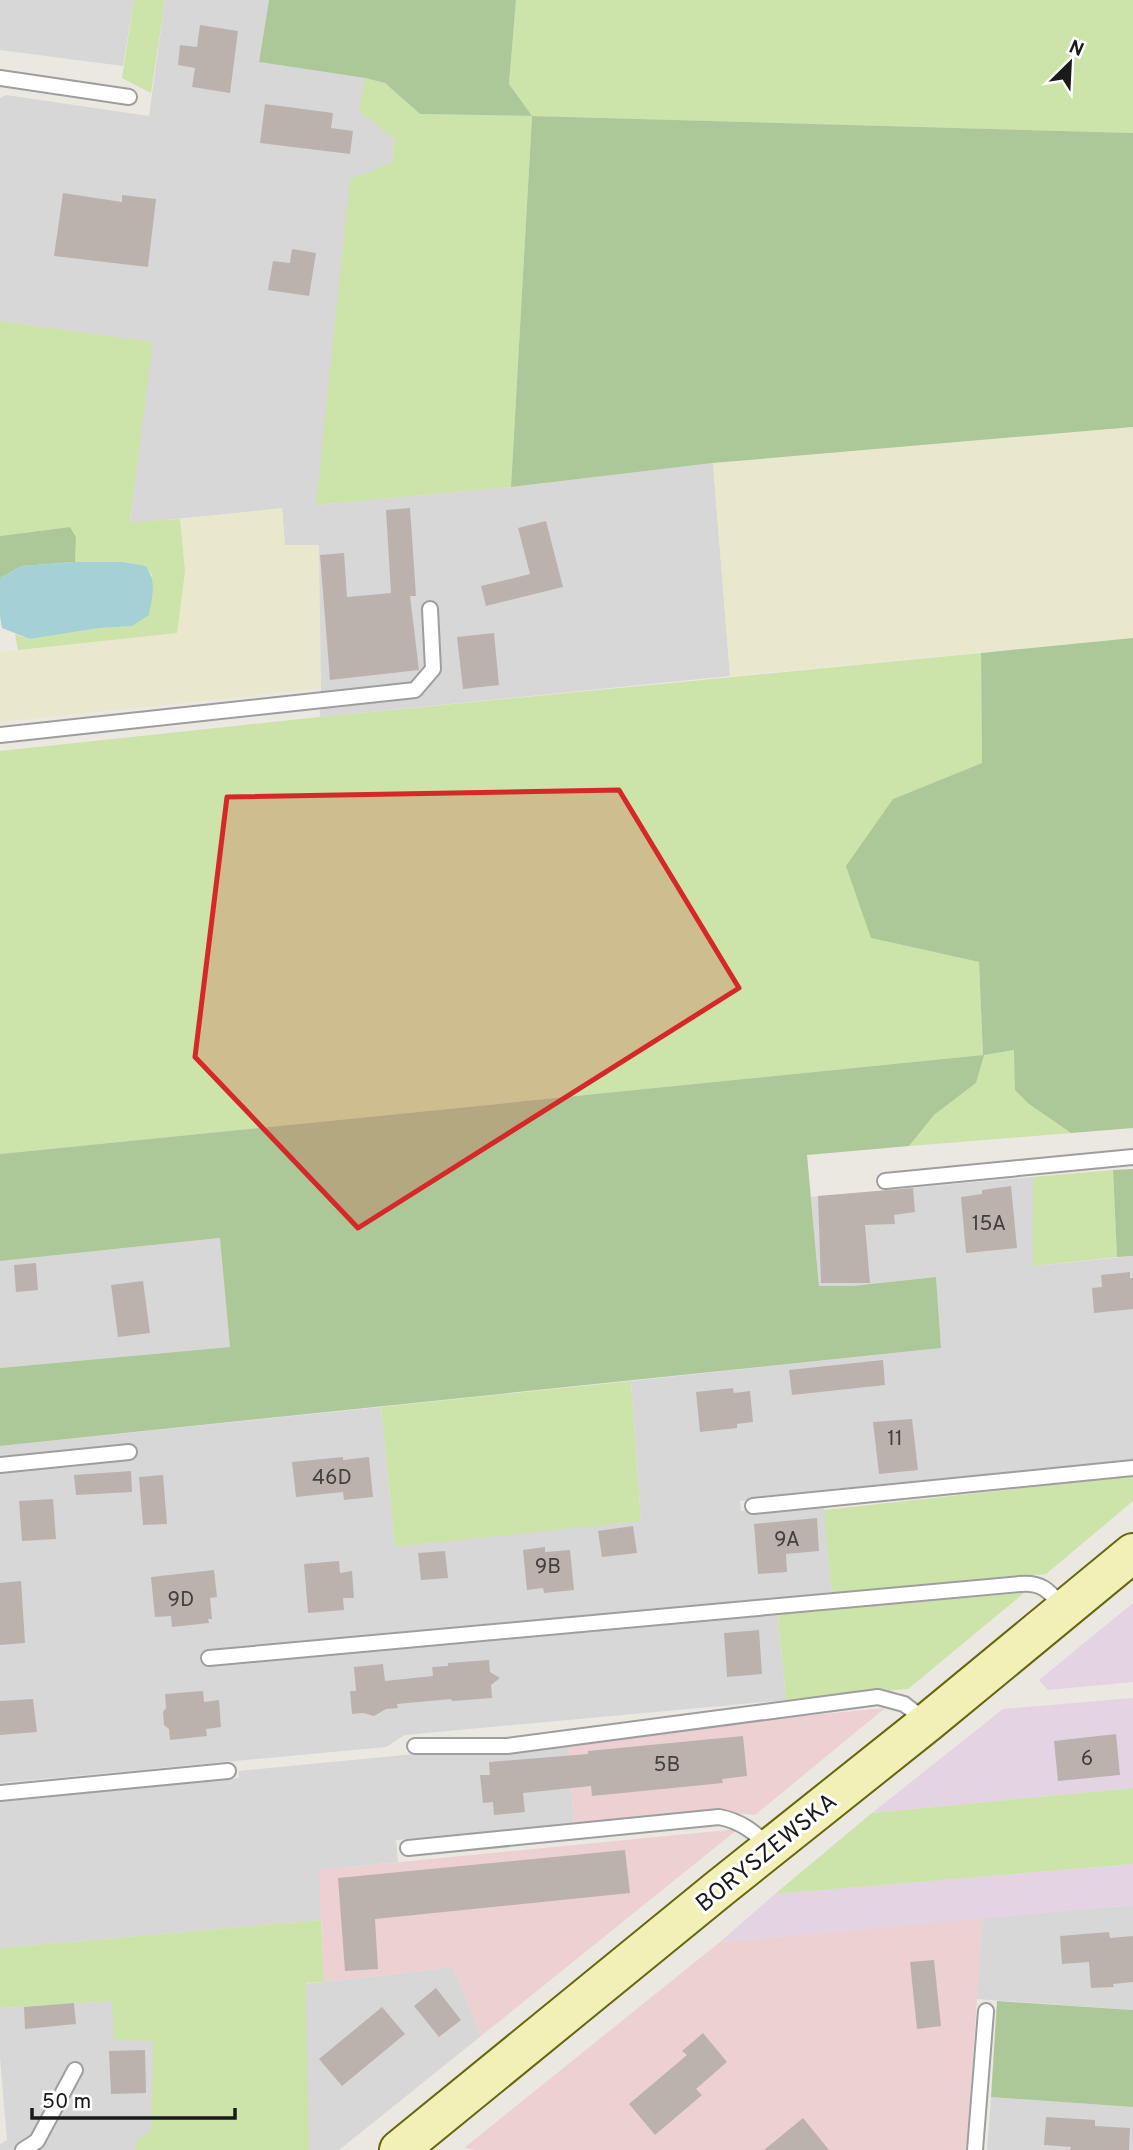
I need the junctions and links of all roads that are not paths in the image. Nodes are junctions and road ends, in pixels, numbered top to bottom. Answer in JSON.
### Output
{"nodes":[{"id":1,"x":0,"y":78,"type":"edge"},
{"id":2,"x":129,"y":97,"type":"dead end"},
{"id":3,"x":430,"y":609,"type":"dead end"},
{"id":4,"x":0,"y":735,"type":"edge"},
{"id":5,"x":1133,"y":1157,"type":"edge"},
{"id":6,"x":885,"y":1181,"type":"dead end"},
{"id":7,"x":129,"y":1452,"type":"dead end"},
{"id":8,"x":0,"y":1465,"type":"edge"},
{"id":9,"x":1133,"y":1468,"type":"edge"},
{"id":10,"x":753,"y":1506,"type":"dead end"},
{"id":11,"x":1133,"y":1553,"type":"edge"},
{"id":12,"x":1064,"y":1608,"type":"junction"},
{"id":13,"x":209,"y":1658,"type":"dead end"},
{"id":14,"x":928,"y":1722,"type":"junction"},
{"id":15,"x":415,"y":1746,"type":"dead end"},
{"id":16,"x":229,"y":1771,"type":"dead end"},
{"id":17,"x":0,"y":1793,"type":"edge"},
{"id":18,"x":771,"y":1847,"type":"junction"},
{"id":19,"x":408,"y":1848,"type":"dead end"},
{"id":20,"x":986,"y":2011,"type":"dead end"},
{"id":21,"x":75,"y":2070,"type":"dead end"},
{"id":22,"x":23,"y":2150,"type":"edge"},
{"id":23,"x":399,"y":2150,"type":"edge"},
{"id":24,"x":975,"y":2150,"type":"edge"}],
"edges":[{"from":1,"to":2,"type":"lane"},
{"from":3,"to":4,"type":"lane"},
{"from":5,"to":6,"type":"lane"},
{"from":7,"to":8,"type":"lane"},
{"from":9,"to":10,"type":"lane"},
{"from":11,"to":12,"type":"main road","name":"BORYSZEWSKA"},
{"from":12,"to":13,"type":"lane"},
{"from":12,"to":14,"type":"main road","name":"BORYSZEWSKA"},
{"from":14,"to":15,"type":"lane"},
{"from":14,"to":18,"type":"main road","name":"BORYSZEWSKA"},
{"from":16,"to":17,"type":"lane"},
{"from":18,"to":19,"type":"lane"},
{"from":18,"to":23,"type":"main road","name":"BORYSZEWSKA"},
{"from":20,"to":24,"type":"lane"},
{"from":21,"to":22,"type":"lane"}]}
